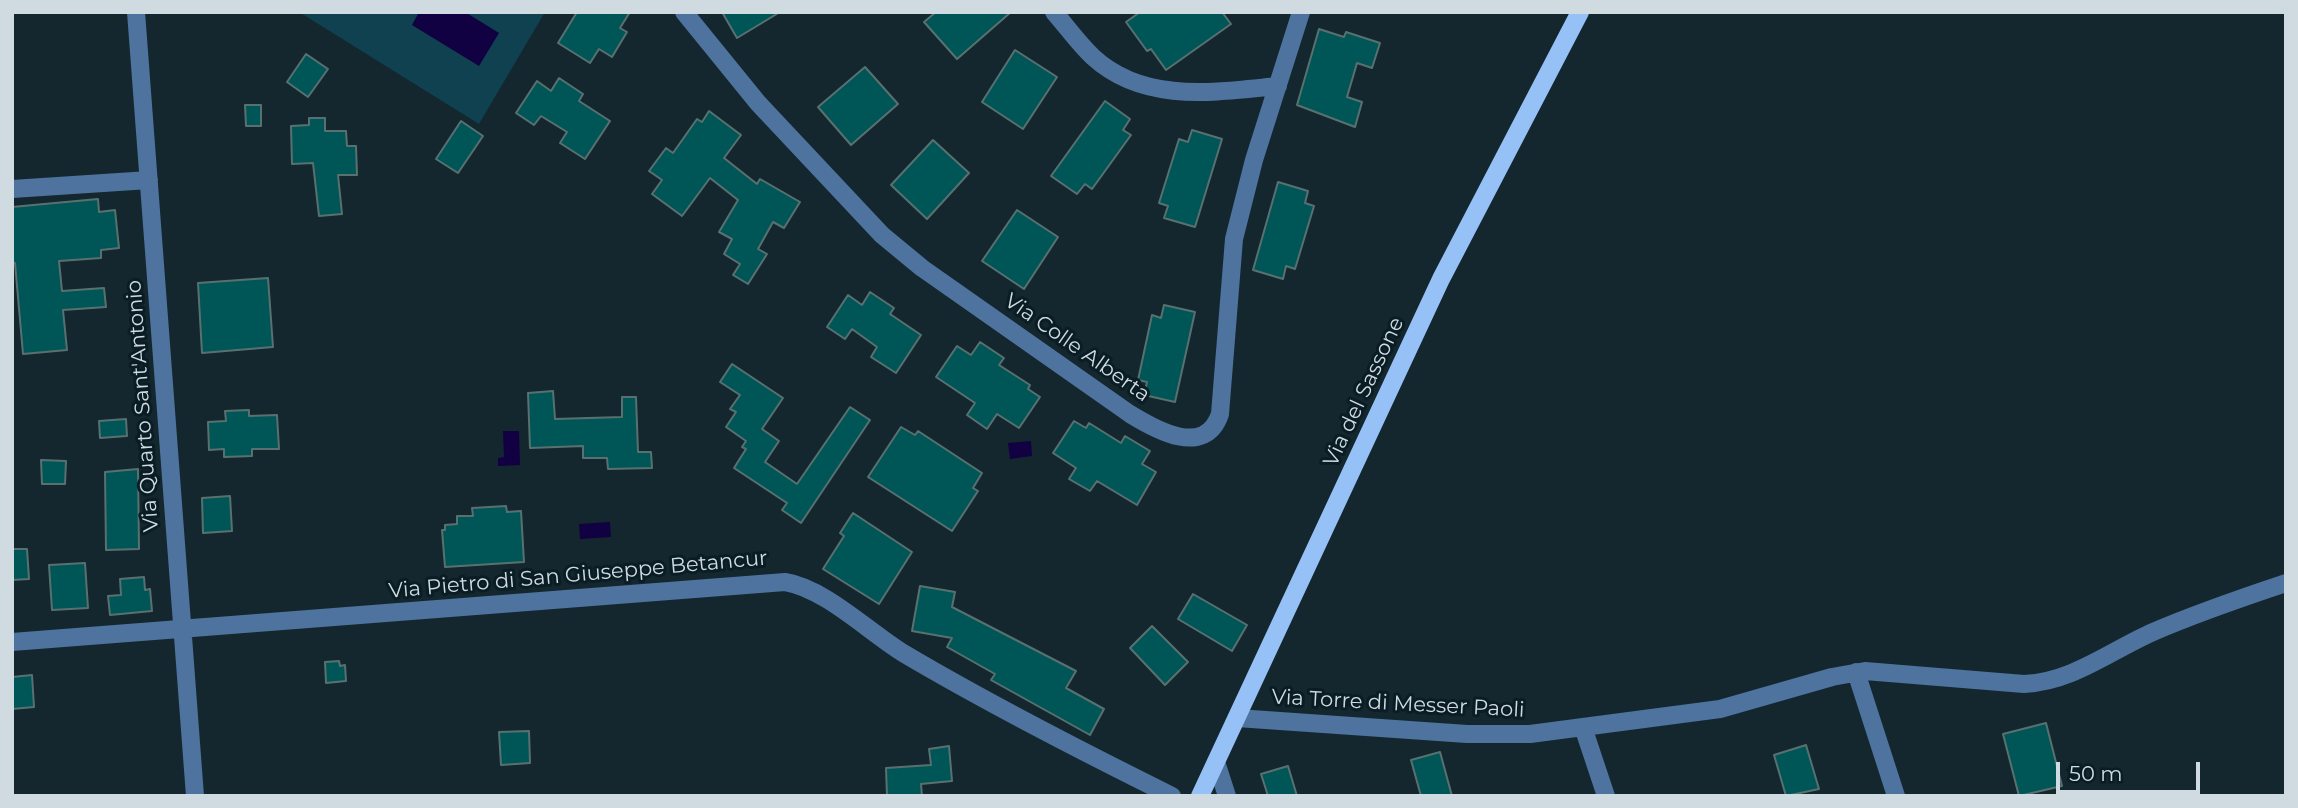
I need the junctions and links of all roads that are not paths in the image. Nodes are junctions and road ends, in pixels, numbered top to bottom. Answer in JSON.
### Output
{"nodes":[{"id":1,"x":136,"y":12,"type":"edge"},
{"id":2,"x":684,"y":12,"type":"edge"},
{"id":3,"x":1054,"y":12,"type":"edge"},
{"id":4,"x":1301,"y":12,"type":"edge"},
{"id":5,"x":1580,"y":12,"type":"edge"},
{"id":6,"x":1278,"y":86,"type":"junction"},
{"id":7,"x":149,"y":180,"type":"junction"},
{"id":8,"x":12,"y":189,"type":"edge"},
{"id":9,"x":2286,"y":583,"type":"edge"},
{"id":10,"x":183,"y":630,"type":"junction"},
{"id":11,"x":12,"y":642,"type":"edge"},
{"id":12,"x":1856,"y":673,"type":"junction"},
{"id":13,"x":1237,"y":718,"type":"junction"},
{"id":14,"x":1583,"y":727,"type":"junction"},
{"id":15,"x":1216,"y":762,"type":"junction"},
{"id":16,"x":195,"y":796,"type":"edge"},
{"id":17,"x":1172,"y":796,"type":"edge"},
{"id":18,"x":1200,"y":796,"type":"edge"},
{"id":19,"x":1227,"y":796,"type":"edge"},
{"id":20,"x":1606,"y":796,"type":"edge"},
{"id":21,"x":1896,"y":796,"type":"edge"}],
"edges":[{"from":1,"to":7,"type":"street","name":"Via Quarto Sant'Antonio"},
{"from":2,"to":6,"type":"street","name":"Via Colle Alberta"},
{"from":3,"to":6,"type":"street"},
{"from":4,"to":6,"type":"street","name":"Via Colle Alberta"},
{"from":5,"to":13,"type":"main road","name":"Via del Sassone"},
{"from":7,"to":8,"type":"street"},
{"from":7,"to":10,"type":"street","name":"Via Quarto Sant'Antonio"},
{"from":9,"to":12,"type":"street","name":"Via Torre di Messer Paoli"},
{"from":10,"to":11,"type":"street","name":"Via Pietro di San Giuseppe Betancur"},
{"from":10,"to":16,"type":"street","name":"Via Quarto Sant'Antonio"},
{"from":10,"to":17,"type":"street","name":"Via Pietro di San Giuseppe Betancur"},
{"from":12,"to":14,"type":"street","name":"Via Torre di Messer Paoli"},
{"from":12,"to":21,"type":"street"},
{"from":13,"to":14,"type":"street","name":"Via Torre di Messer Paoli"},
{"from":13,"to":15,"type":"main road","name":"Via del Sassone"},
{"from":14,"to":20,"type":"street"},
{"from":15,"to":18,"type":"main road","name":"Via del Sassone"},
{"from":15,"to":19,"type":"street"}]}
